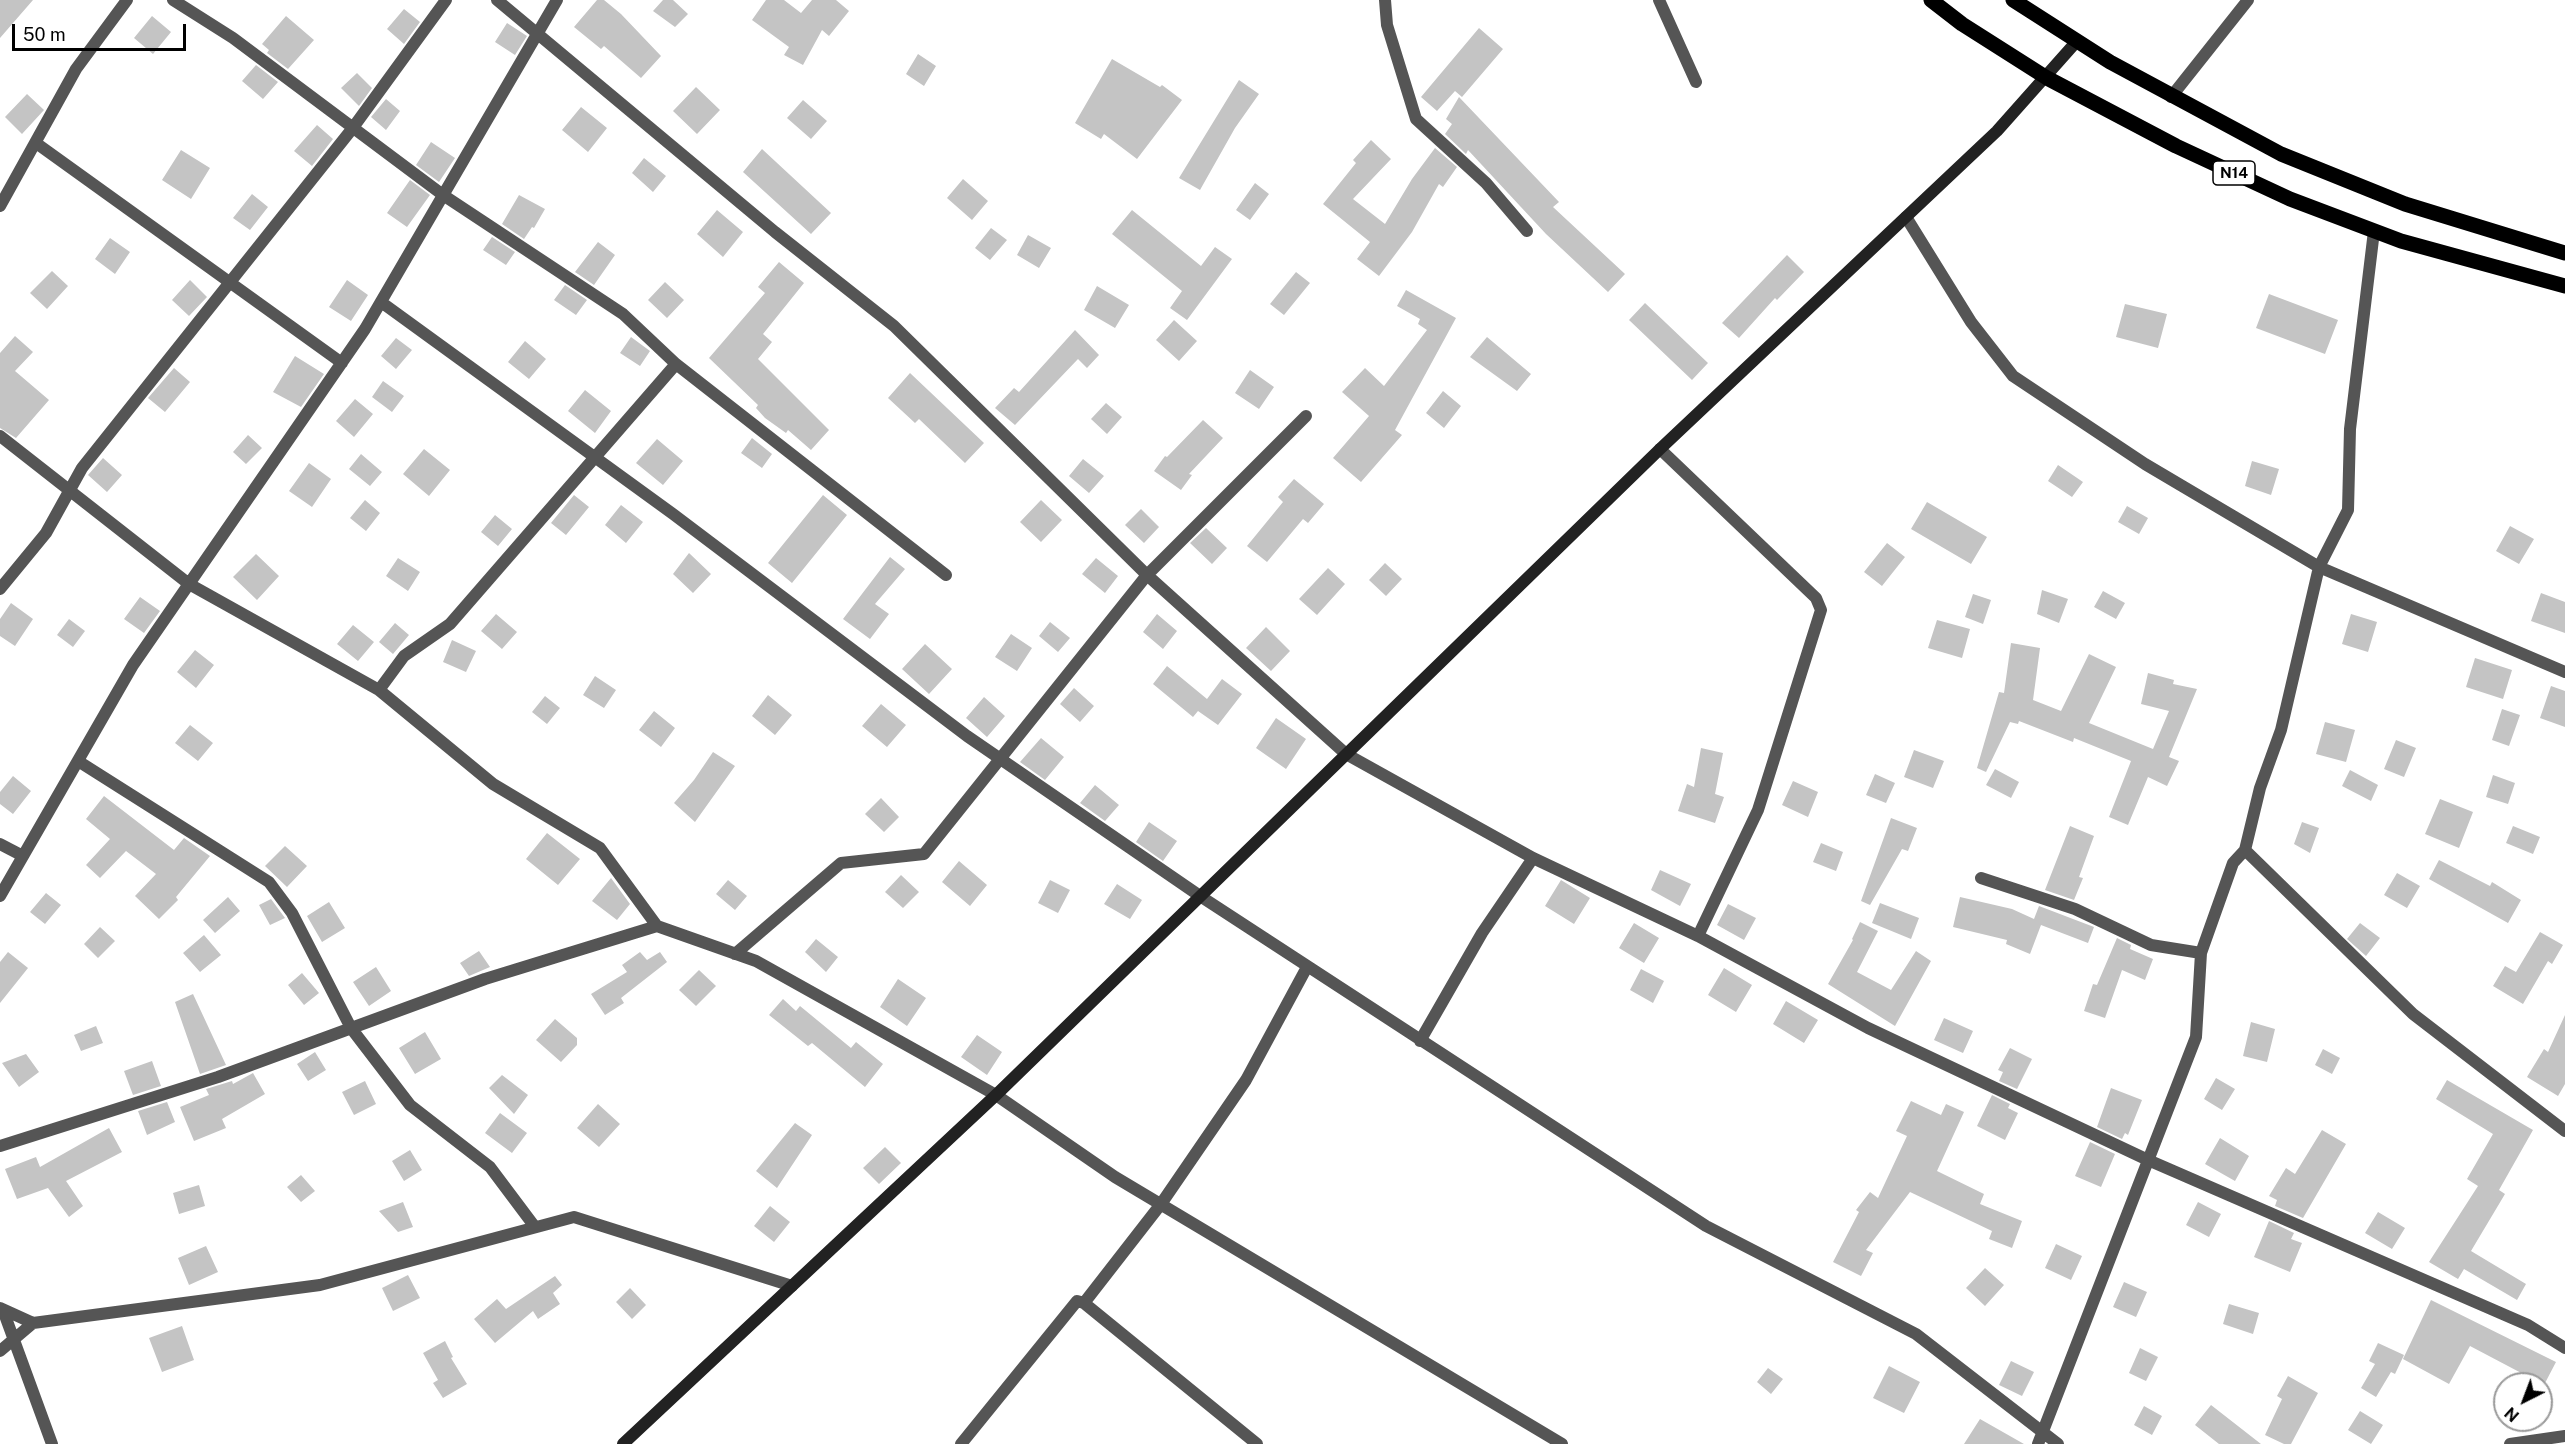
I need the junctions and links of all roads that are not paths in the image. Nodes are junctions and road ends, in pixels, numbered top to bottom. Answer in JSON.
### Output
{"nodes":[{"id":1,"x":127,"y":0,"type":"edge"},
{"id":2,"x":173,"y":0,"type":"edge"},
{"id":3,"x":446,"y":0,"type":"edge"},
{"id":4,"x":497,"y":0,"type":"edge"},
{"id":5,"x":557,"y":0,"type":"edge"},
{"id":6,"x":1385,"y":0,"type":"edge"},
{"id":7,"x":1659,"y":0,"type":"edge"},
{"id":8,"x":1931,"y":0,"type":"edge"},
{"id":9,"x":2013,"y":0,"type":"edge"},
{"id":10,"x":2248,"y":0,"type":"edge"},
{"id":11,"x":538,"y":32,"type":"junction"},
{"id":12,"x":2076,"y":41,"type":"junction"},
{"id":13,"x":2047,"y":78,"type":"junction"},
{"id":14,"x":1696,"y":82,"type":"dead end"},
{"id":15,"x":2171,"y":97,"type":"junction"},
{"id":16,"x":352,"y":129,"type":"junction"},
{"id":17,"x":36,"y":143,"type":"junction"},
{"id":18,"x":443,"y":195,"type":"junction"},
{"id":19,"x":0,"y":206,"type":"edge"},
{"id":20,"x":1906,"y":217,"type":"junction"},
{"id":21,"x":1527,"y":231,"type":"dead end"},
{"id":22,"x":2374,"y":231,"type":"junction"},
{"id":23,"x":2565,"y":253,"type":"edge"},
{"id":24,"x":229,"y":282,"type":"junction"},
{"id":25,"x":2565,"y":286,"type":"edge"},
{"id":26,"x":381,"y":302,"type":"junction"},
{"id":27,"x":342,"y":363,"type":"junction"},
{"id":28,"x":676,"y":364,"type":"junction"},
{"id":29,"x":1306,"y":417,"type":"dead end"},
{"id":30,"x":0,"y":436,"type":"edge"},
{"id":31,"x":1659,"y":449,"type":"junction"},
{"id":32,"x":596,"y":459,"type":"junction"},
{"id":33,"x":71,"y":493,"type":"junction"},
{"id":34,"x":2319,"y":567,"type":"junction"},
{"id":35,"x":946,"y":575,"type":"dead end"},
{"id":36,"x":1147,"y":575,"type":"junction"},
{"id":37,"x":189,"y":585,"type":"junction"},
{"id":38,"x":0,"y":589,"type":"edge"},
{"id":39,"x":2565,"y":672,"type":"edge"},
{"id":40,"x":379,"y":690,"type":"junction"},
{"id":41,"x":1346,"y":754,"type":"junction"},
{"id":42,"x":999,"y":759,"type":"junction"},
{"id":43,"x":78,"y":761,"type":"junction"},
{"id":44,"x":0,"y":844,"type":"edge"},
{"id":45,"x":2245,"y":850,"type":"junction"},
{"id":46,"x":23,"y":856,"type":"junction"},
{"id":47,"x":1533,"y":858,"type":"junction"},
{"id":48,"x":1981,"y":878,"type":"dead end"},
{"id":49,"x":0,"y":896,"type":"edge"},
{"id":50,"x":1200,"y":896,"type":"junction"},
{"id":51,"x":657,"y":926,"type":"junction"},
{"id":52,"x":1698,"y":936,"type":"junction"},
{"id":53,"x":2202,"y":953,"type":"junction"},
{"id":54,"x":735,"y":954,"type":"junction"},
{"id":55,"x":1307,"y":967,"type":"junction"},
{"id":56,"x":351,"y":1028,"type":"junction"},
{"id":57,"x":1420,"y":1041,"type":"junction"},
{"id":58,"x":996,"y":1095,"type":"junction"},
{"id":59,"x":2565,"y":1131,"type":"edge"},
{"id":60,"x":0,"y":1146,"type":"edge"},
{"id":61,"x":2148,"y":1161,"type":"junction"},
{"id":62,"x":1161,"y":1204,"type":"junction"},
{"id":63,"x":535,"y":1227,"type":"junction"},
{"id":64,"x":792,"y":1286,"type":"junction"},
{"id":65,"x":1084,"y":1303,"type":"junction"},
{"id":66,"x":1,"y":1309,"type":"edge"},
{"id":67,"x":33,"y":1323,"type":"junction"},
{"id":68,"x":12,"y":1341,"type":"junction"},
{"id":69,"x":2565,"y":1348,"type":"edge"},
{"id":70,"x":0,"y":1351,"type":"edge"},
{"id":71,"x":2042,"y":1432,"type":"junction"},
{"id":72,"x":2565,"y":1436,"type":"edge"},
{"id":73,"x":51,"y":1444,"type":"edge"},
{"id":74,"x":623,"y":1444,"type":"edge"},
{"id":75,"x":961,"y":1444,"type":"edge"},
{"id":76,"x":1257,"y":1444,"type":"edge"},
{"id":77,"x":1563,"y":1444,"type":"edge"},
{"id":78,"x":2038,"y":1444,"type":"edge"},
{"id":79,"x":2058,"y":1444,"type":"edge"},
{"id":80,"x":2510,"y":1444,"type":"edge"}],
"edges":[{"from":1,"to":17,"type":"street"},
{"from":2,"to":16,"type":"street"},
{"from":3,"to":16,"type":"street"},
{"from":4,"to":11,"type":"street"},
{"from":5,"to":11,"type":"street"},
{"from":6,"to":21,"type":"street"},
{"from":7,"to":14,"type":"street"},
{"from":8,"to":13,"type":"main road","number":"N14"},
{"from":9,"to":12,"type":"main road","number":"N14"},
{"from":10,"to":15,"type":"street"},
{"from":11,"to":18,"type":"street"},
{"from":11,"to":36,"type":"street"},
{"from":12,"to":13,"type":"street"},
{"from":12,"to":15,"type":"main road","number":"N14"},
{"from":13,"to":20,"type":"street"},
{"from":13,"to":22,"type":"main road","number":"N14"},
{"from":15,"to":23,"type":"main road","number":"N14"},
{"from":16,"to":18,"type":"street"},
{"from":16,"to":24,"type":"street"},
{"from":17,"to":19,"type":"street"},
{"from":17,"to":24,"type":"street"},
{"from":18,"to":26,"type":"street"},
{"from":18,"to":28,"type":"street"},
{"from":20,"to":31,"type":"street"},
{"from":20,"to":34,"type":"street"},
{"from":22,"to":25,"type":"main road","number":"N14"},
{"from":22,"to":34,"type":"street"},
{"from":24,"to":27,"type":"street"},
{"from":24,"to":33,"type":"street"},
{"from":26,"to":27,"type":"street"},
{"from":26,"to":32,"type":"street"},
{"from":27,"to":37,"type":"street"},
{"from":28,"to":32,"type":"street"},
{"from":28,"to":35,"type":"street"},
{"from":29,"to":36,"type":"street"},
{"from":30,"to":33,"type":"street"},
{"from":31,"to":41,"type":"street"},
{"from":31,"to":52,"type":"street"},
{"from":32,"to":40,"type":"street"},
{"from":32,"to":42,"type":"street"},
{"from":33,"to":37,"type":"street"},
{"from":33,"to":38,"type":"street"},
{"from":34,"to":39,"type":"street"},
{"from":34,"to":45,"type":"street"},
{"from":36,"to":41,"type":"street"},
{"from":36,"to":42,"type":"street"},
{"from":37,"to":40,"type":"street"},
{"from":37,"to":43,"type":"street"},
{"from":40,"to":51,"type":"street"},
{"from":41,"to":47,"type":"street"},
{"from":41,"to":50,"type":"street"},
{"from":42,"to":50,"type":"street"},
{"from":42,"to":54,"type":"street"},
{"from":43,"to":46,"type":"street"},
{"from":43,"to":56,"type":"street"},
{"from":44,"to":46,"type":"street"},
{"from":45,"to":53,"type":"street"},
{"from":45,"to":59,"type":"street"},
{"from":46,"to":49,"type":"street"},
{"from":47,"to":52,"type":"street"},
{"from":47,"to":57,"type":"street"},
{"from":48,"to":53,"type":"street"},
{"from":50,"to":55,"type":"street"},
{"from":50,"to":58,"type":"street"},
{"from":51,"to":54,"type":"street"},
{"from":51,"to":56,"type":"street"},
{"from":52,"to":61,"type":"street"},
{"from":53,"to":61,"type":"street"},
{"from":54,"to":58,"type":"street"},
{"from":55,"to":57,"type":"street"},
{"from":55,"to":62,"type":"street"},
{"from":56,"to":60,"type":"street"},
{"from":56,"to":63,"type":"street"},
{"from":57,"to":71,"type":"street"},
{"from":58,"to":62,"type":"street"},
{"from":58,"to":64,"type":"street"},
{"from":61,"to":69,"type":"street"},
{"from":61,"to":71,"type":"street"},
{"from":62,"to":65,"type":"street"},
{"from":62,"to":77,"type":"street"},
{"from":63,"to":64,"type":"street"},
{"from":63,"to":67,"type":"street"},
{"from":64,"to":74,"type":"street"},
{"from":65,"to":75,"type":"street"},
{"from":65,"to":76,"type":"street"},
{"from":66,"to":67,"type":"street"},
{"from":66,"to":68,"type":"street"},
{"from":67,"to":68,"type":"street"},
{"from":68,"to":70,"type":"street"},
{"from":68,"to":73,"type":"street"},
{"from":71,"to":78,"type":"street"},
{"from":71,"to":79,"type":"street"},
{"from":72,"to":80,"type":"street"}]}
